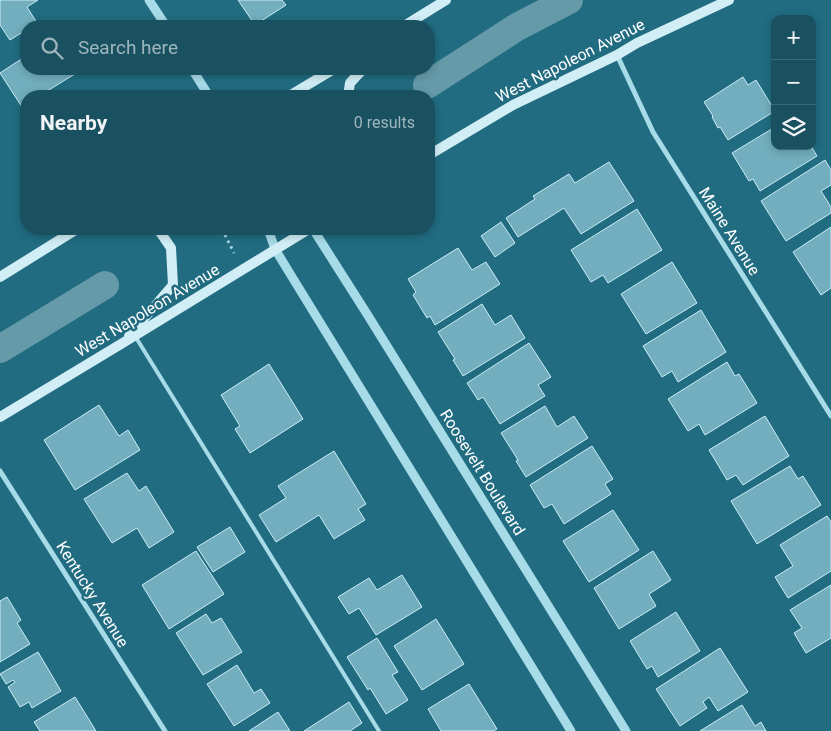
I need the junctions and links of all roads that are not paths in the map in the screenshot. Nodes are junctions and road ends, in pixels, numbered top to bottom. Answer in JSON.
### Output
{"nodes":[{"id":1,"x":149,"y":0,"type":"edge"},
{"id":2,"x":446,"y":0,"type":"edge"},
{"id":3,"x":729,"y":0,"type":"edge"},
{"id":4,"x":162,"y":20,"type":"edge"},
{"id":5,"x":414,"y":20,"type":"edge"},
{"id":6,"x":617,"y":55,"type":"junction"},
{"id":7,"x":196,"y":75,"type":"edge"},
{"id":8,"x":324,"y":75,"type":"edge"},
{"id":9,"x":357,"y":75,"type":"edge"},
{"id":10,"x":205,"y":90,"type":"edge"},
{"id":11,"x":300,"y":90,"type":"edge"},
{"id":12,"x":349,"y":90,"type":"edge"},
{"id":13,"x":435,"y":151,"type":"edge"},
{"id":14,"x":68,"y":235,"type":"edge"},
{"id":15,"x":162,"y":235,"type":"edge"},
{"id":16,"x":270,"y":235,"type":"edge"},
{"id":17,"x":300,"y":235,"type":"edge"},
{"id":18,"x":315,"y":235,"type":"edge"},
{"id":19,"x":275,"y":249,"type":"junction"},
{"id":20,"x":0,"y":276,"type":"edge"},
{"id":21,"x":135,"y":336,"type":"junction"},
{"id":22,"x":122,"y":344,"type":"junction"},
{"id":23,"x":831,"y":416,"type":"edge"},
{"id":24,"x":0,"y":417,"type":"edge"},
{"id":25,"x":0,"y":471,"type":"edge"},
{"id":26,"x":164,"y":731,"type":"edge"},
{"id":27,"x":378,"y":731,"type":"edge"},
{"id":28,"x":571,"y":731,"type":"edge"},
{"id":29,"x":626,"y":731,"type":"edge"}],
"edges":[{"from":1,"to":4,"type":"street"},
{"from":2,"to":5,"type":"main road"},
{"from":3,"to":6,"type":"main road","name":"West Napoleon Avenue"},
{"from":6,"to":13,"type":"main road","name":"West Napoleon Avenue"},
{"from":6,"to":23,"type":"street","name":"Maine Avenue"},
{"from":7,"to":10,"type":"street"},
{"from":8,"to":11,"type":"main road"},
{"from":9,"to":12,"type":"main road"},
{"from":14,"to":20,"type":"main road"},
{"from":15,"to":22,"type":"main road"},
{"from":16,"to":19,"type":"street"},
{"from":17,"to":19,"type":"main road","name":"West Napoleon Avenue"},
{"from":18,"to":29,"type":"street","name":"Roosevelt Boulevard"},
{"from":19,"to":21,"type":"main road","name":"West Napoleon Avenue"},
{"from":19,"to":28,"type":"street"},
{"from":21,"to":22,"type":"main road","name":"West Napoleon Avenue"},
{"from":21,"to":27,"type":"lane"},
{"from":22,"to":24,"type":"main road","name":"West Napoleon Avenue"},
{"from":25,"to":26,"type":"street","name":"Kentucky Avenue"}]}
